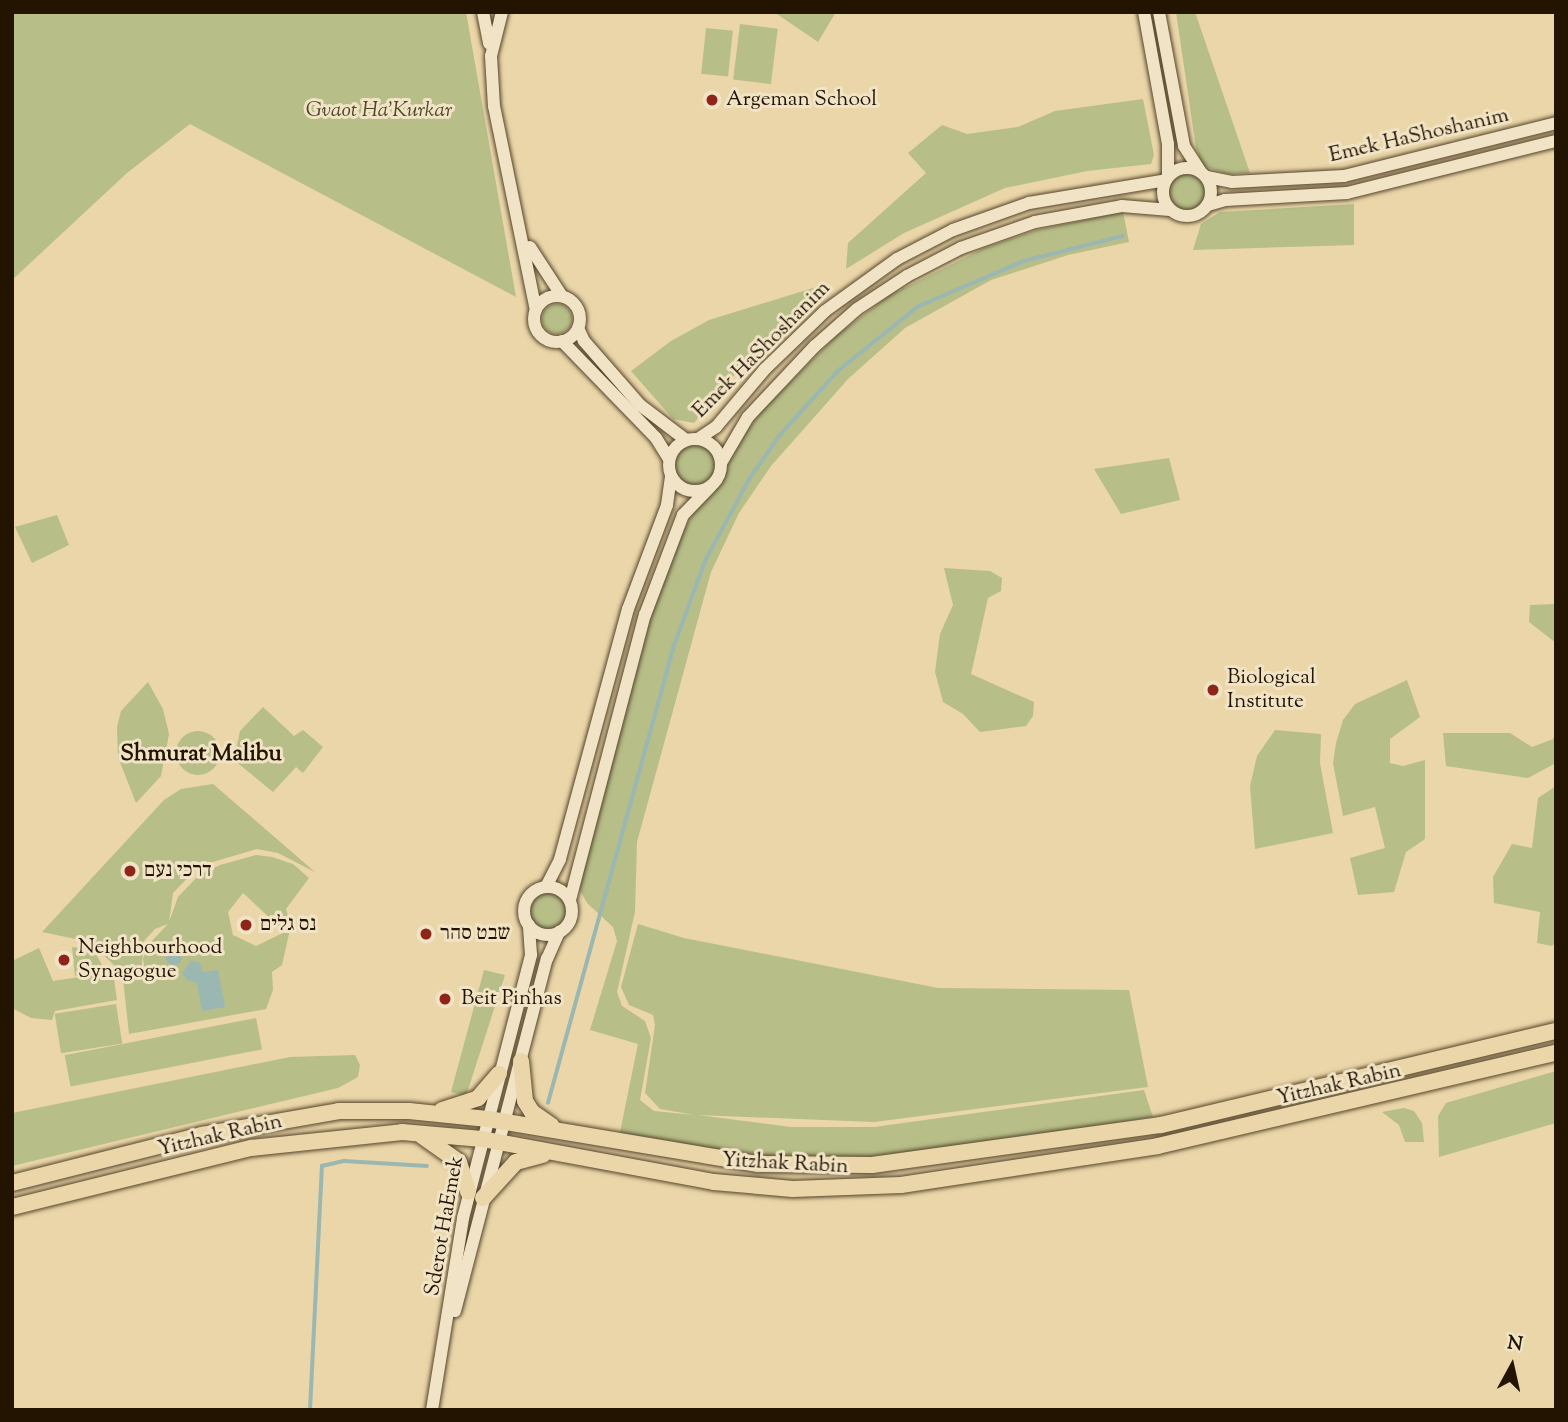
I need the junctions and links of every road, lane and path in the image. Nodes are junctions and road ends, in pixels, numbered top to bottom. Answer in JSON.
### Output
{"nodes":[{"id":1,"x":483,"y":12,"type":"edge"},
{"id":2,"x":502,"y":12,"type":"edge"},
{"id":3,"x":1144,"y":12,"type":"edge"},
{"id":4,"x":1159,"y":12,"type":"edge"},
{"id":5,"x":491,"y":56,"type":"junction"},
{"id":6,"x":1556,"y":123,"type":"edge"},
{"id":7,"x":1556,"y":141,"type":"edge"},
{"id":8,"x":1204,"y":174,"type":"junction"},
{"id":9,"x":1167,"y":178,"type":"junction"},
{"id":10,"x":1208,"y":205,"type":"junction"},
{"id":11,"x":1171,"y":210,"type":"junction"},
{"id":12,"x":523,"y":233,"type":"junction"},
{"id":13,"x":562,"y":296,"type":"junction"},
{"id":14,"x":536,"y":310,"type":"junction"},
{"id":15,"x":579,"y":328,"type":"junction"},
{"id":16,"x":562,"y":341,"type":"junction"},
{"id":17,"x":692,"y":440,"type":"junction"},
{"id":18,"x":669,"y":459,"type":"junction"},
{"id":19,"x":721,"y":463,"type":"junction"},
{"id":20,"x":671,"y":476,"type":"junction"},
{"id":21,"x":711,"y":486,"type":"junction"},
{"id":22,"x":546,"y":887,"type":"junction"},
{"id":23,"x":570,"y":900,"type":"junction"},
{"id":24,"x":529,"y":925,"type":"junction"},
{"id":25,"x":559,"y":932,"type":"junction"},
{"id":26,"x":1556,"y":1031,"type":"edge"},
{"id":27,"x":1556,"y":1054,"type":"edge"},
{"id":28,"x":521,"y":1061,"type":"junction"},
{"id":29,"x":499,"y":1074,"type":"junction"},
{"id":30,"x":428,"y":1113,"type":"junction"},
{"id":31,"x":496,"y":1121,"type":"junction"},
{"id":32,"x":567,"y":1131,"type":"junction"},
{"id":33,"x":417,"y":1133,"type":"junction"},
{"id":34,"x":490,"y":1140,"type":"junction"},
{"id":35,"x":556,"y":1154,"type":"junction"},
{"id":36,"x":12,"y":1184,"type":"edge"},
{"id":37,"x":475,"y":1195,"type":"junction"},
{"id":38,"x":12,"y":1207,"type":"edge"},
{"id":39,"x":432,"y":1410,"type":"edge"}],
"edges":[{"from":1,"to":5,"type":"street"},
{"from":2,"to":5,"type":"street"},
{"from":3,"to":9,"type":"street"},
{"from":4,"to":8,"type":"street"},
{"from":5,"to":12,"type":"street"},
{"from":6,"to":8,"type":"street","name":"Emek HaShoshanim"},
{"from":7,"to":10,"type":"street","name":"Emek HaShoshanim"},
{"from":8,"to":9,"type":"street"},
{"from":8,"to":10,"type":"street"},
{"from":9,"to":11,"type":"street"},
{"from":9,"to":17,"type":"street","name":"Emek HaShoshanim"},
{"from":10,"to":11,"type":"street"},
{"from":11,"to":19,"type":"street","name":"Emek HaShoshanim"},
{"from":12,"to":13,"type":"street"},
{"from":12,"to":14,"type":"street"},
{"from":13,"to":14,"type":"street"},
{"from":13,"to":15,"type":"street"},
{"from":14,"to":16,"type":"street"},
{"from":15,"to":16,"type":"street"},
{"from":15,"to":17,"type":"street"},
{"from":16,"to":18,"type":"street"},
{"from":17,"to":18,"type":"street"},
{"from":17,"to":19,"type":"street"},
{"from":18,"to":20,"type":"street"},
{"from":19,"to":21,"type":"street"},
{"from":20,"to":21,"type":"street"},
{"from":20,"to":22,"type":"street"},
{"from":21,"to":23,"type":"street"},
{"from":22,"to":23,"type":"street"},
{"from":22,"to":24,"type":"street"},
{"from":23,"to":25,"type":"street"},
{"from":24,"to":25,"type":"street"},
{"from":24,"to":29,"type":"street"},
{"from":25,"to":28,"type":"street"},
{"from":26,"to":32,"type":"main road","name":"Yitzhak Rabin"},
{"from":27,"to":35,"type":"main road","name":"Yitzhak Rabin"},
{"from":28,"to":31,"type":"street"},
{"from":28,"to":32,"type":"main road"},
{"from":29,"to":30,"type":"main road"},
{"from":29,"to":31,"type":"street"},
{"from":30,"to":31,"type":"main road","name":"Yitzhak Rabin"},
{"from":30,"to":36,"type":"main road","name":"Yitzhak Rabin"},
{"from":31,"to":32,"type":"main road","name":"Yitzhak Rabin"},
{"from":31,"to":34,"type":"street"},
{"from":33,"to":34,"type":"main road","name":"Yitzhak Rabin"},
{"from":33,"to":37,"type":"main road"},
{"from":33,"to":38,"type":"main road","name":"Yitzhak Rabin"},
{"from":34,"to":35,"type":"main road","name":"Yitzhak Rabin"},
{"from":34,"to":37,"type":"street","name":"Sderot HaEmek"},
{"from":35,"to":37,"type":"main road"},
{"from":37,"to":39,"type":"street","name":"Sderot HaEmek"}]}
